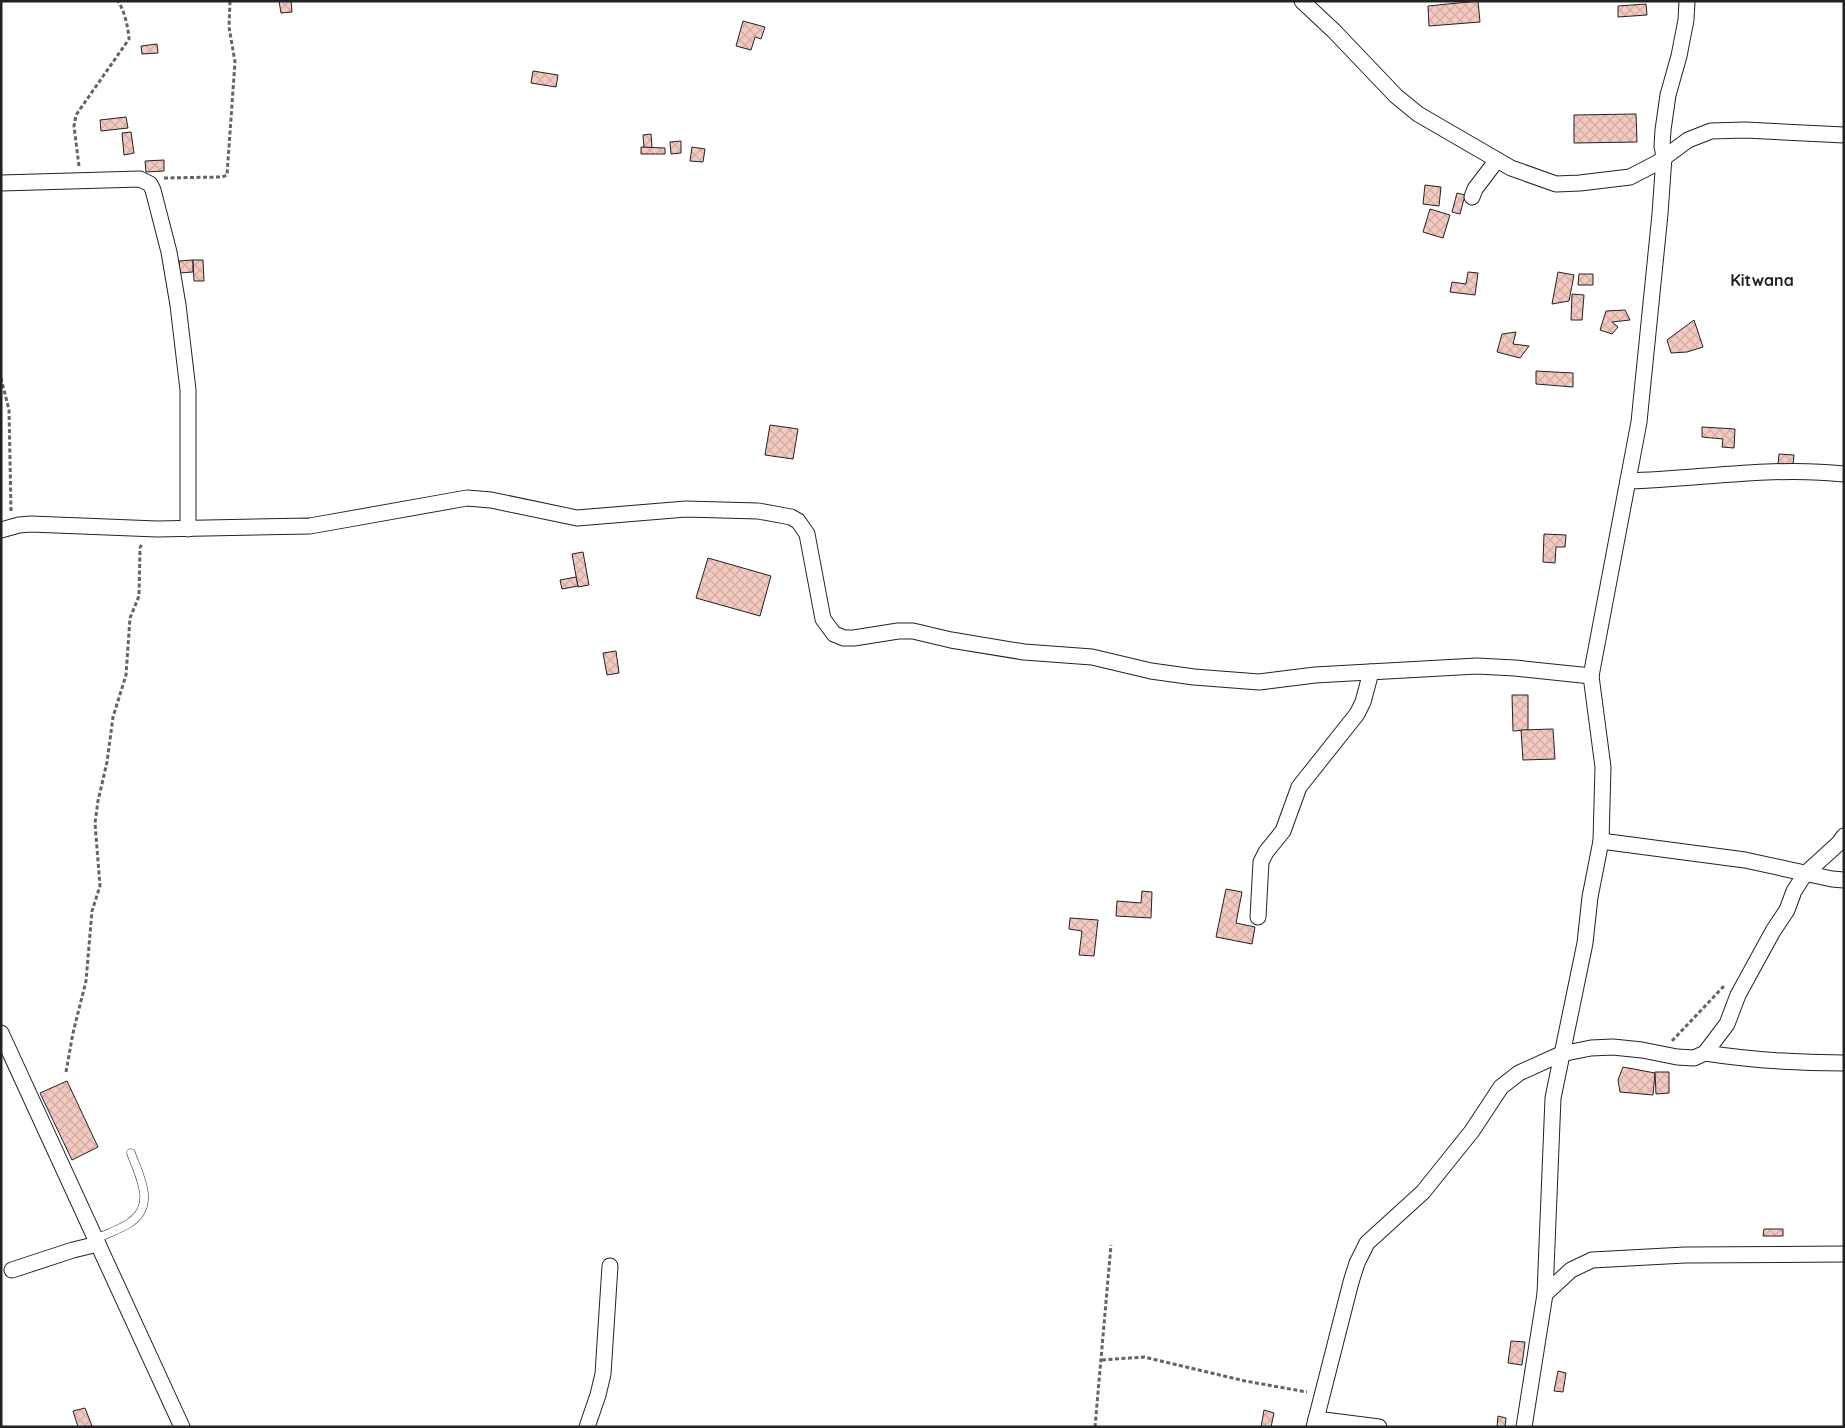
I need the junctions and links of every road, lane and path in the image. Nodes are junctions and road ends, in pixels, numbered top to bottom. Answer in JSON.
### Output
{"nodes":[{"id":1,"x":118,"y":1,"type":"edge"},
{"id":2,"x":230,"y":1,"type":"edge"},
{"id":3,"x":1302,"y":1,"type":"edge"},
{"id":4,"x":1687,"y":1,"type":"edge"},
{"id":5,"x":1844,"y":135,"type":"edge"},
{"id":6,"x":1664,"y":157,"type":"junction"},
{"id":7,"x":1497,"y":160,"type":"junction"},
{"id":8,"x":140,"y":179,"type":"junction"},
{"id":9,"x":81,"y":180,"type":"junction"},
{"id":10,"x":1,"y":184,"type":"edge"},
{"id":11,"x":1472,"y":198,"type":"dead end"},
{"id":12,"x":1,"y":378,"type":"edge"},
{"id":13,"x":1844,"y":474,"type":"edge"},
{"id":14,"x":1628,"y":481,"type":"junction"},
{"id":15,"x":5,"y":529,"type":"edge"},
{"id":16,"x":157,"y":529,"type":"junction"},
{"id":17,"x":188,"y":529,"type":"junction"},
{"id":18,"x":1371,"y":672,"type":"junction"},
{"id":19,"x":1591,"y":676,"type":"junction"},
{"id":20,"x":1844,"y":836,"type":"edge"},
{"id":21,"x":1601,"y":841,"type":"junction"},
{"id":22,"x":1805,"y":874,"type":"junction"},
{"id":23,"x":1844,"y":880,"type":"edge"},
{"id":24,"x":1258,"y":917,"type":"dead end"},
{"id":25,"x":1726,"y":984,"type":"dead end"},
{"id":26,"x":1,"y":1033,"type":"edge"},
{"id":27,"x":1705,"y":1052,"type":"junction"},
{"id":28,"x":1561,"y":1054,"type":"junction"},
{"id":29,"x":1659,"y":1054,"type":"junction"},
{"id":30,"x":1844,"y":1064,"type":"edge"},
{"id":31,"x":66,"y":1072,"type":"dead end"},
{"id":32,"x":131,"y":1153,"type":"dead end"},
{"id":33,"x":97,"y":1242,"type":"junction"},
{"id":34,"x":1111,"y":1245,"type":"dead end"},
{"id":35,"x":1844,"y":1254,"type":"edge"},
{"id":36,"x":610,"y":1266,"type":"dead end"},
{"id":37,"x":12,"y":1270,"type":"dead end"},
{"id":38,"x":1545,"y":1294,"type":"junction"},
{"id":39,"x":1102,"y":1360,"type":"junction"},
{"id":40,"x":1322,"y":1394,"type":"junction"},
{"id":41,"x":1315,"y":1423,"type":"edge"},
{"id":42,"x":182,"y":1427,"type":"edge"},
{"id":43,"x":587,"y":1427,"type":"edge"},
{"id":44,"x":1095,"y":1427,"type":"edge"},
{"id":45,"x":1379,"y":1427,"type":"edge"},
{"id":46,"x":1524,"y":1427,"type":"edge"}],
"edges":[{"from":1,"to":9,"type":"path"},
{"from":2,"to":8,"type":"path"},
{"from":3,"to":7,"type":"street"},
{"from":4,"to":6,"type":"street"},
{"from":5,"to":6,"type":"street"},
{"from":6,"to":7,"type":"street"},
{"from":6,"to":14,"type":"street"},
{"from":7,"to":11,"type":"street"},
{"from":8,"to":9,"type":"street"},
{"from":8,"to":17,"type":"street"},
{"from":9,"to":10,"type":"street"},
{"from":12,"to":15,"type":"path"},
{"from":13,"to":14,"type":"street"},
{"from":14,"to":19,"type":"street"},
{"from":15,"to":16,"type":"street"},
{"from":16,"to":17,"type":"street"},
{"from":16,"to":31,"type":"path"},
{"from":17,"to":18,"type":"street"},
{"from":18,"to":19,"type":"street"},
{"from":18,"to":24,"type":"street"},
{"from":19,"to":21,"type":"street"},
{"from":20,"to":22,"type":"street"},
{"from":21,"to":22,"type":"street"},
{"from":21,"to":28,"type":"street"},
{"from":22,"to":23,"type":"street"},
{"from":22,"to":27,"type":"street"},
{"from":25,"to":29,"type":"path"},
{"from":26,"to":33,"type":"street"},
{"from":27,"to":29,"type":"street"},
{"from":27,"to":30,"type":"street"},
{"from":28,"to":29,"type":"street"},
{"from":28,"to":38,"type":"street"},
{"from":28,"to":40,"type":"street"},
{"from":32,"to":33,"type":"lane"},
{"from":33,"to":37,"type":"street"},
{"from":33,"to":42,"type":"street"},
{"from":34,"to":39,"type":"path"},
{"from":35,"to":38,"type":"street"},
{"from":36,"to":43,"type":"street"},
{"from":38,"to":46,"type":"street"},
{"from":39,"to":40,"type":"path"},
{"from":39,"to":44,"type":"path"},
{"from":40,"to":41,"type":"street"},
{"from":41,"to":45,"type":"street"}]}
